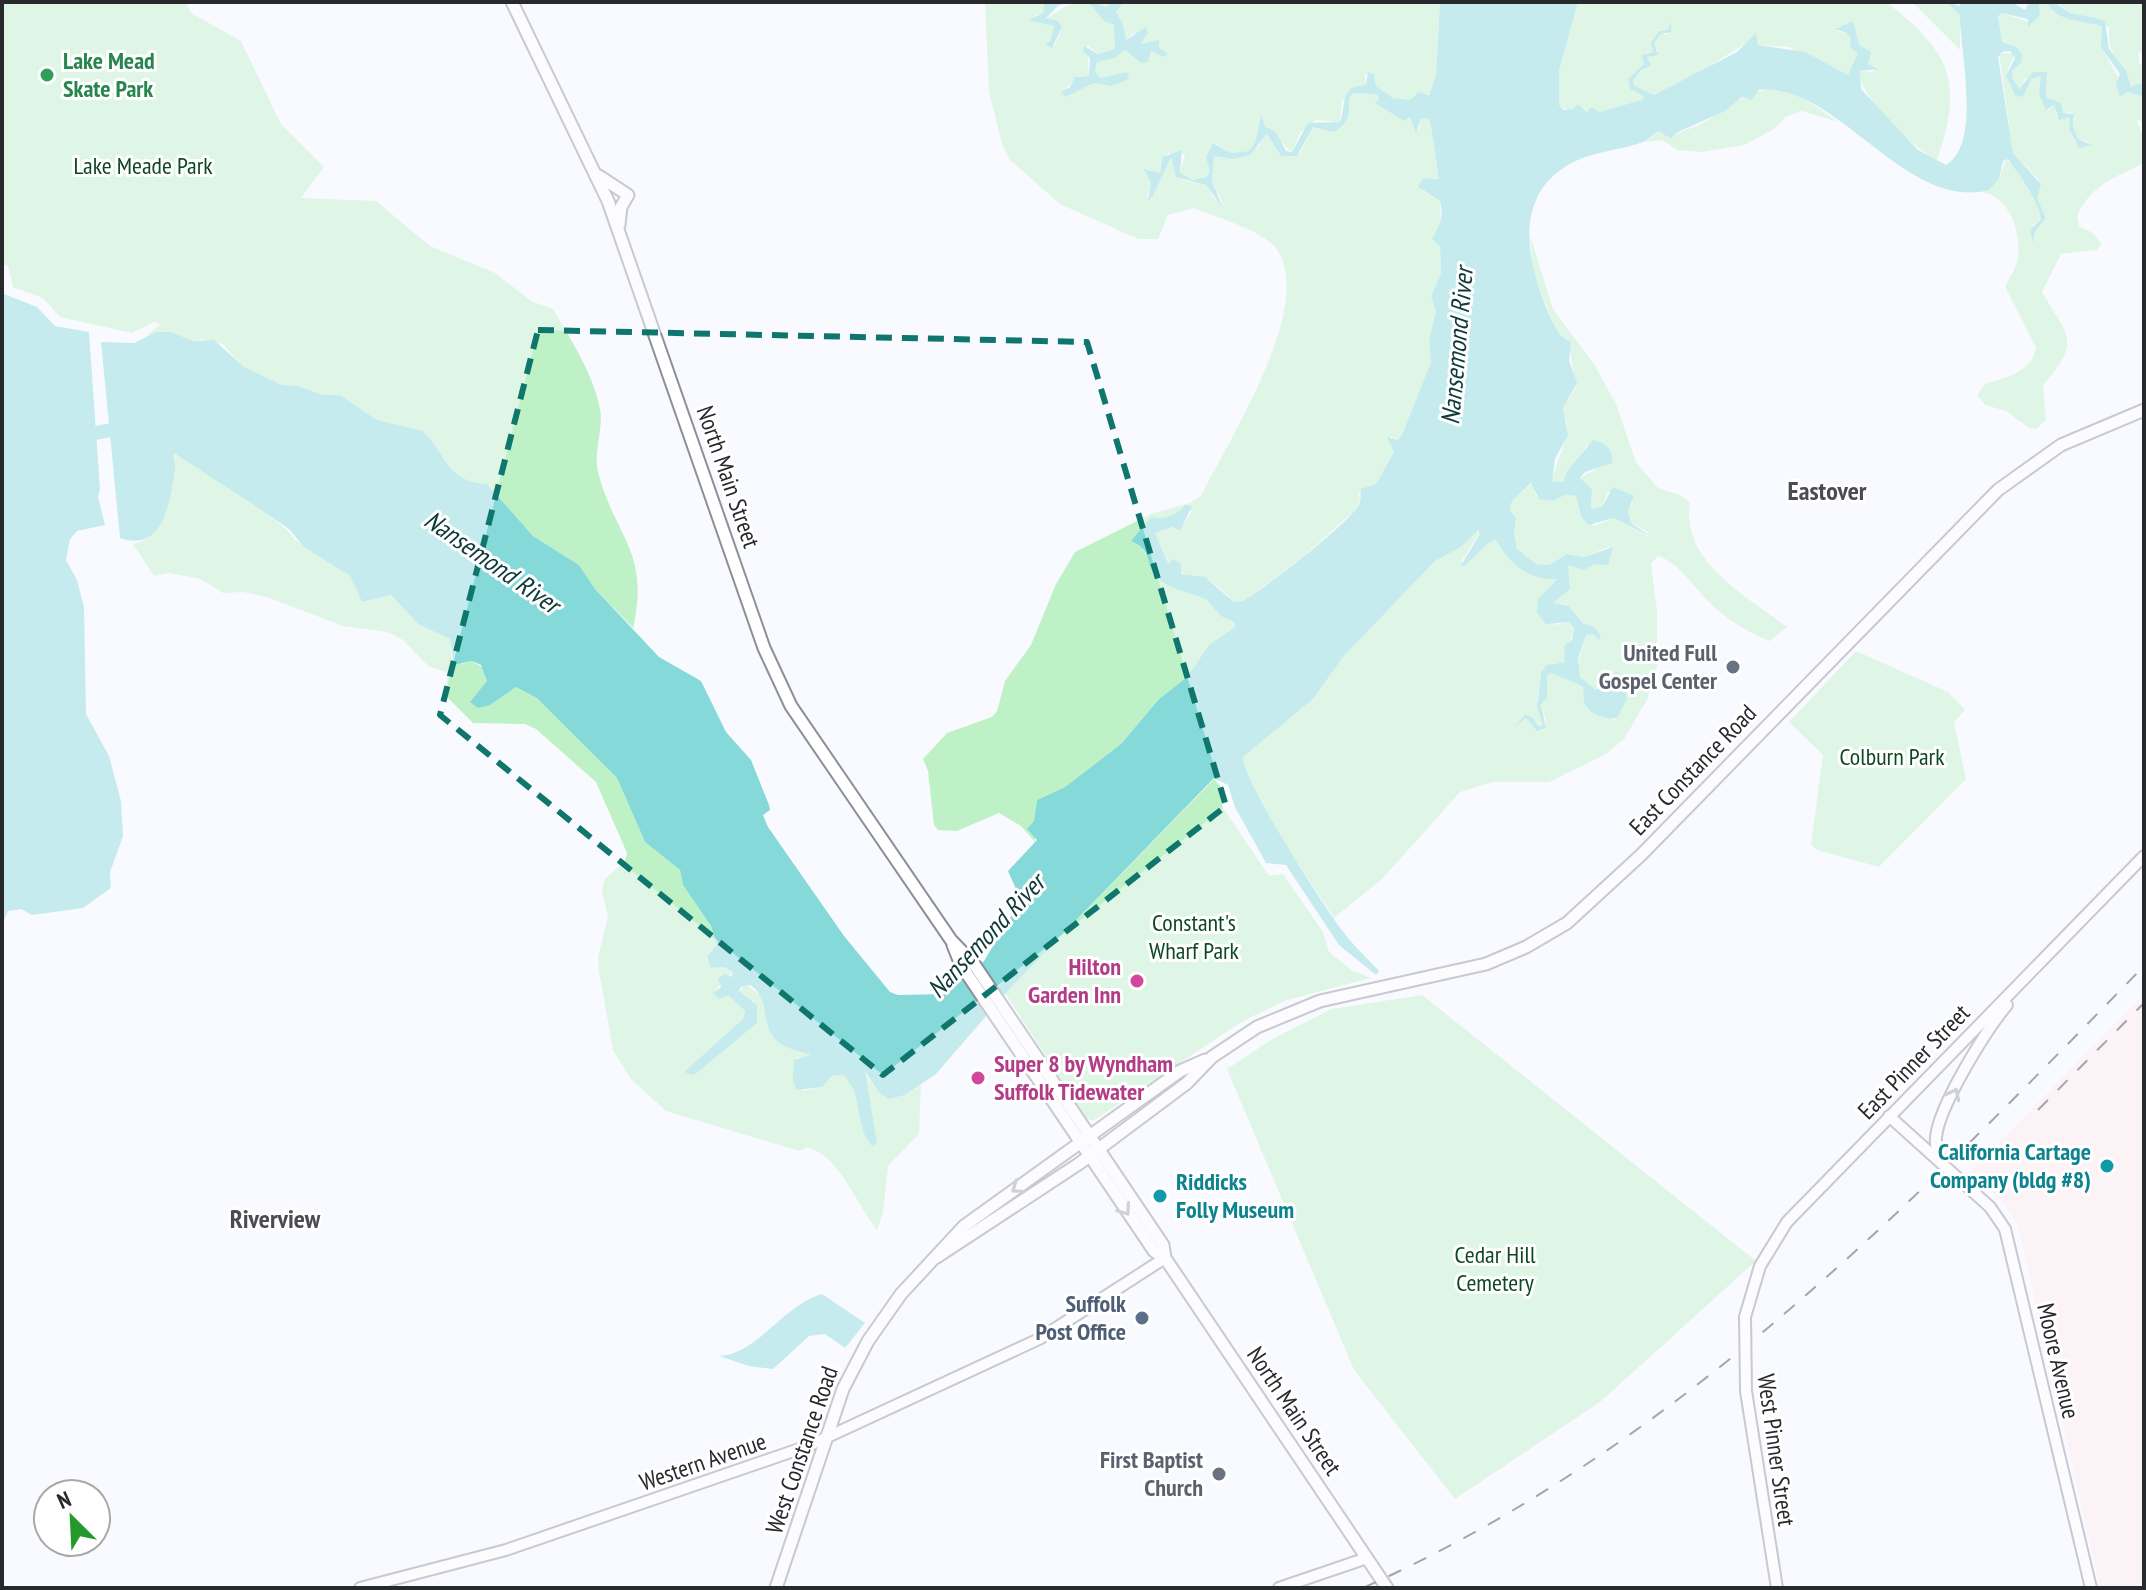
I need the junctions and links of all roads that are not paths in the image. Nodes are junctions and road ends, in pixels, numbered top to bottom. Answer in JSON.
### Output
{"nodes":[{"id":1,"x":512,"y":2,"type":"edge"},
{"id":2,"x":596,"y":173,"type":"junction"},
{"id":3,"x":620,"y":234,"type":"junction"},
{"id":4,"x":2144,"y":410,"type":"edge"},
{"id":5,"x":2144,"y":856,"type":"edge"},
{"id":6,"x":2058,"y":944,"type":"junction"},
{"id":7,"x":1212,"y":1057,"type":"junction"},
{"id":8,"x":1889,"y":1116,"type":"junction"},
{"id":9,"x":1086,"y":1141,"type":"junction"},
{"id":10,"x":1094,"y":1153,"type":"junction"},
{"id":11,"x":1944,"y":1167,"type":"junction"},
{"id":12,"x":937,"y":1257,"type":"junction"},
{"id":13,"x":1165,"y":1258,"type":"junction"},
{"id":14,"x":1745,"y":1317,"type":"joint"},
{"id":15,"x":826,"y":1439,"type":"junction"},
{"id":16,"x":1367,"y":1558,"type":"junction"},
{"id":17,"x":1321,"y":1575,"type":"junction"},
{"id":18,"x":360,"y":1588,"type":"edge"},
{"id":19,"x":776,"y":1588,"type":"edge"},
{"id":20,"x":1279,"y":1588,"type":"edge"},
{"id":21,"x":1301,"y":1588,"type":"edge"},
{"id":22,"x":1387,"y":1588,"type":"edge"},
{"id":23,"x":1777,"y":1588,"type":"edge"},
{"id":24,"x":2091,"y":1588,"type":"edge"}],
"edges":[{"from":1,"to":2,"type":"main road","name":"North Main Street"},
{"from":2,"to":3,"type":"main road","name":"North Main Street"},
{"from":2,"to":3,"type":"main road"},
{"from":3,"to":9,"type":"main road","name":"North Main Street"},
{"from":4,"to":7,"type":"main road","name":"East Constance Road"},
{"from":5,"to":6,"type":"street","name":"East Pinner Street"},
{"from":6,"to":8,"type":"street","name":"East Pinner Street"},
{"from":11,"to":6,"type":"street","one_way":true},
{"from":7,"to":9,"type":"main road","name":"East Constance Road"},
{"from":7,"to":10,"type":"main road","name":"East Constance Road"},
{"from":8,"to":11,"type":"street","name":"Moore Avenue"},
{"from":8,"to":14,"type":"street","name":"East Pinner Street"},
{"from":9,"to":10,"type":"main road","name":"North Main Street"},
{"from":9,"to":12,"type":"main road","name":"West Constance Road","one_way":true},
{"from":10,"to":12,"type":"main road","name":"West Constance Road"},
{"from":10,"to":13,"type":"main road","name":"North Main Street"},
{"from":11,"to":24,"type":"street","name":"Moore Avenue"},
{"from":12,"to":15,"type":"main road","name":"West Constance Road"},
{"from":13,"to":15,"type":"street","name":"Western Avenue"},
{"from":13,"to":16,"type":"main road","name":"North Main Street"},
{"from":14,"to":23,"type":"street","name":"West Pinner Street","bridge":true},
{"from":15,"to":18,"type":"street","name":"Western Avenue"},
{"from":15,"to":19,"type":"main road","name":"West Constance Road"},
{"from":16,"to":17,"type":"street"},
{"from":16,"to":22,"type":"main road","name":"North Main Street"},
{"from":17,"to":20,"type":"street"},
{"from":17,"to":21,"type":"street"}]}
